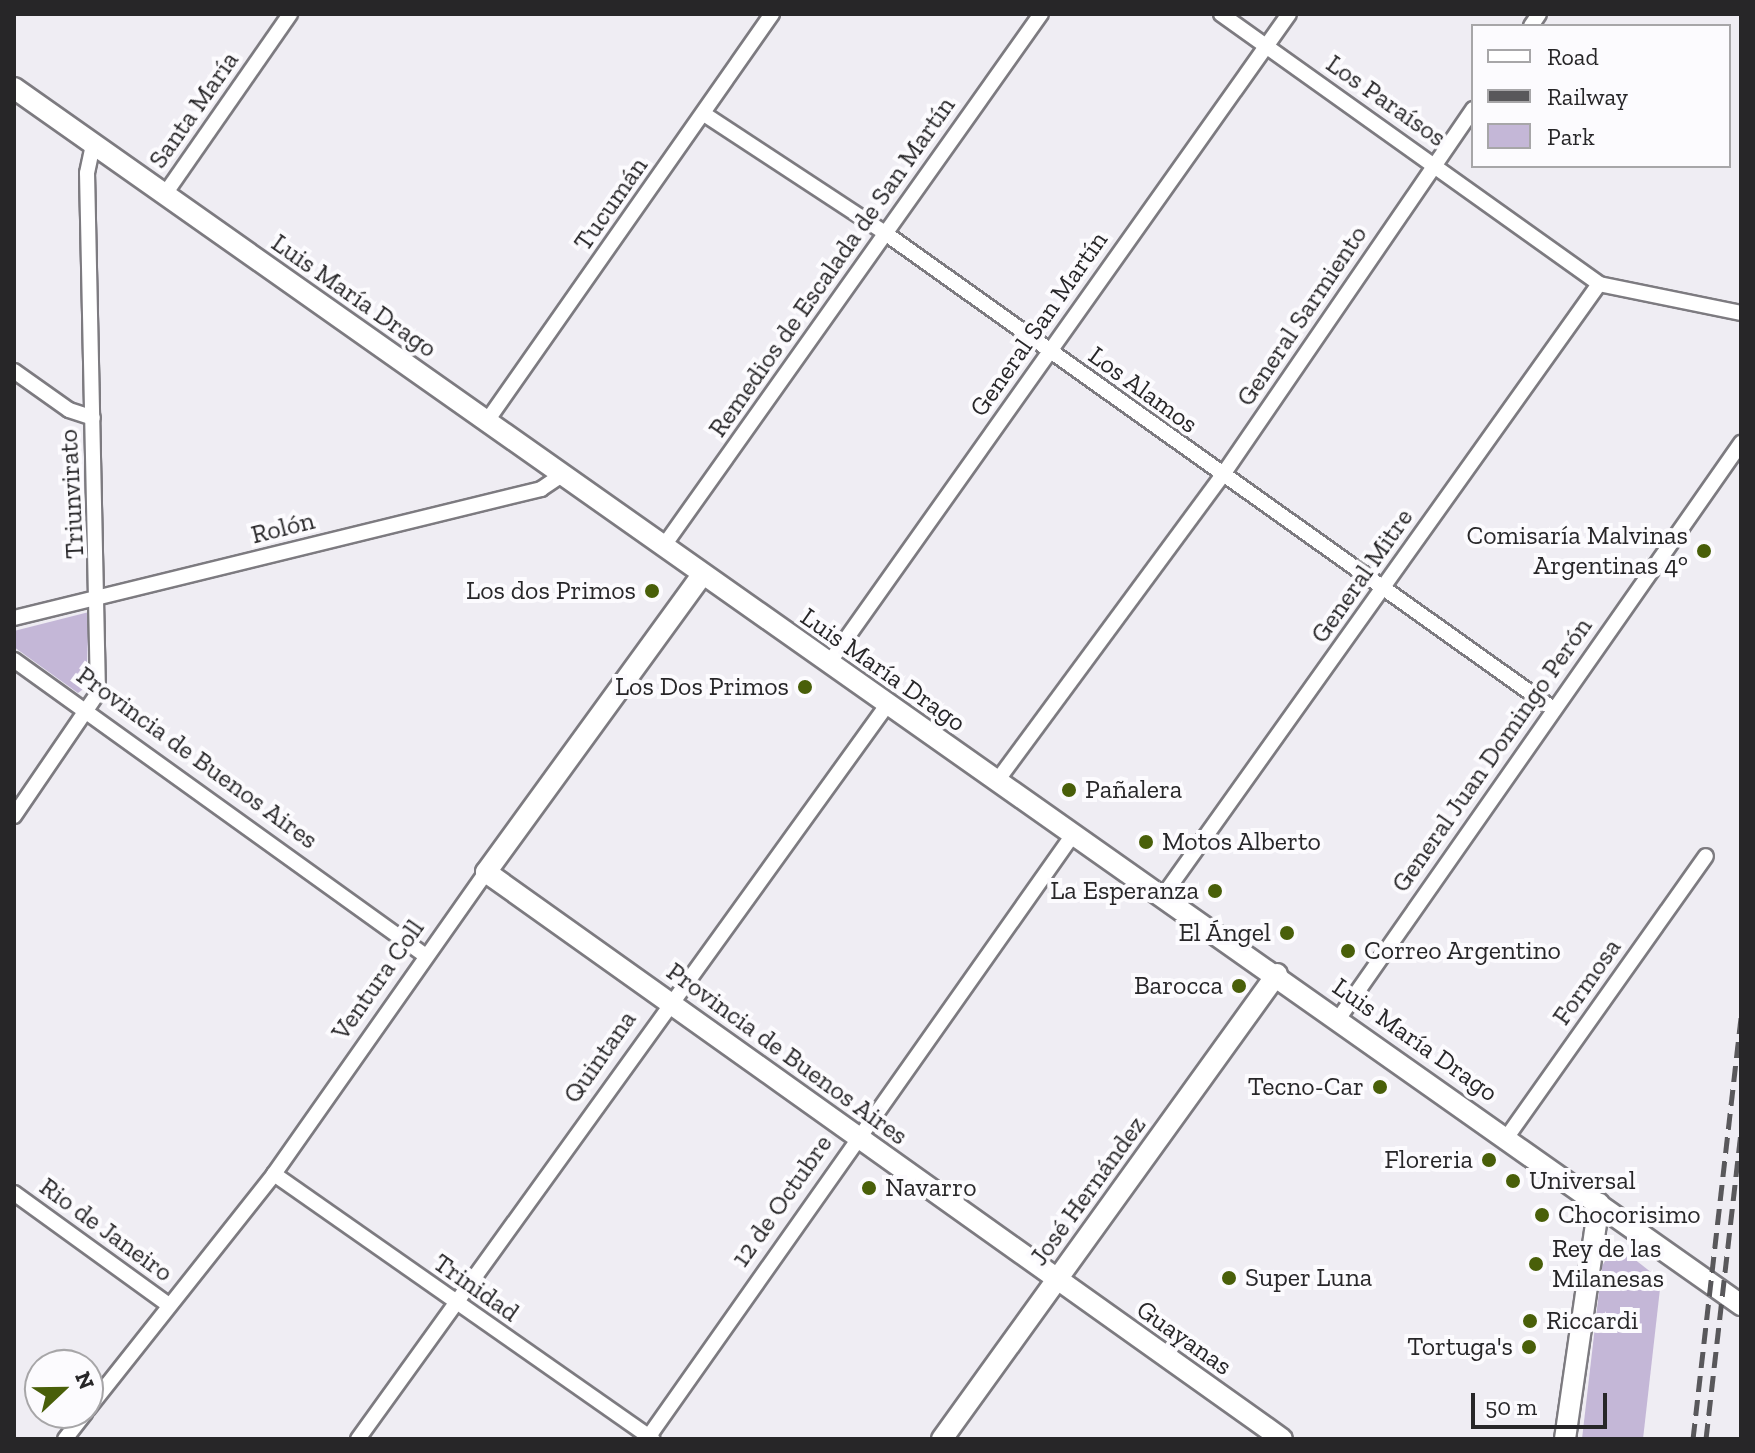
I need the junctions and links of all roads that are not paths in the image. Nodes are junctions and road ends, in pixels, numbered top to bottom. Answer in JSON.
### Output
{"nodes":[{"id":1,"x":290,"y":14,"type":"edge"},
{"id":2,"x":772,"y":14,"type":"edge"},
{"id":3,"x":1041,"y":14,"type":"edge"},
{"id":4,"x":1221,"y":14,"type":"edge"},
{"id":5,"x":1289,"y":14,"type":"edge"},
{"id":6,"x":1267,"y":45,"type":"junction"},
{"id":7,"x":14,"y":88,"type":"edge"},
{"id":8,"x":1471,"y":112,"type":"edge"},
{"id":9,"x":704,"y":114,"type":"junction"},
{"id":10,"x":93,"y":144,"type":"junction"},
{"id":11,"x":1434,"y":164,"type":"junction"},
{"id":12,"x":165,"y":194,"type":"junction"},
{"id":13,"x":885,"y":233,"type":"junction"},
{"id":14,"x":1599,"y":284,"type":"junction"},
{"id":15,"x":1741,"y":313,"type":"edge"},
{"id":16,"x":1048,"y":352,"type":"junction"},
{"id":17,"x":14,"y":371,"type":"edge"},
{"id":18,"x":93,"y":418,"type":"junction"},
{"id":19,"x":487,"y":421,"type":"junction"},
{"id":20,"x":1741,"y":443,"type":"edge"},
{"id":21,"x":560,"y":476,"type":"junction"},
{"id":22,"x":1222,"y":476,"type":"junction"},
{"id":23,"x":663,"y":547,"type":"junction"},
{"id":24,"x":702,"y":575,"type":"junction"},
{"id":25,"x":1382,"y":590,"type":"junction"},
{"id":26,"x":101,"y":597,"type":"junction"},
{"id":27,"x":14,"y":618,"type":"edge"},
{"id":28,"x":14,"y":660,"type":"edge"},
{"id":29,"x":829,"y":663,"type":"junction"},
{"id":30,"x":887,"y":705,"type":"junction"},
{"id":31,"x":1552,"y":708,"type":"junction"},
{"id":32,"x":90,"y":710,"type":"junction"},
{"id":33,"x":997,"y":781,"type":"junction"},
{"id":34,"x":14,"y":816,"type":"edge"},
{"id":35,"x":1072,"y":836,"type":"junction"},
{"id":36,"x":1706,"y":856,"type":"dead end"},
{"id":37,"x":486,"y":872,"type":"junction"},
{"id":38,"x":1163,"y":896,"type":"junction"},
{"id":39,"x":426,"y":956,"type":"junction"},
{"id":40,"x":1277,"y":974,"type":"junction"},
{"id":41,"x":670,"y":1000,"type":"junction"},
{"id":42,"x":1339,"y":1018,"type":"junction"},
{"id":43,"x":856,"y":1137,"type":"junction"},
{"id":44,"x":1507,"y":1137,"type":"junction"},
{"id":45,"x":274,"y":1174,"type":"junction"},
{"id":46,"x":14,"y":1193,"type":"edge"},
{"id":47,"x":1599,"y":1203,"type":"junction"},
{"id":48,"x":1056,"y":1280,"type":"junction"},
{"id":49,"x":1732,"y":1299,"type":"edge"},
{"id":50,"x":455,"y":1304,"type":"junction"},
{"id":51,"x":169,"y":1305,"type":"junction"},
{"id":52,"x":104,"y":1389,"type":"edge"},
{"id":53,"x":649,"y":1438,"type":"edge"},
{"id":54,"x":358,"y":1439,"type":"edge"},
{"id":55,"x":942,"y":1439,"type":"edge"},
{"id":56,"x":1282,"y":1439,"type":"edge"},
{"id":57,"x":1565,"y":1439,"type":"edge"}],
"edges":[{"from":1,"to":12,"type":"street","name":"Santa María"},
{"from":2,"to":9,"type":"street","name":"Tucumán"},
{"from":3,"to":13,"type":"street","name":"Remedios de Escalada de San Martín"},
{"from":4,"to":6,"type":"street","name":"Los Paraísos"},
{"from":5,"to":6,"type":"street","name":"General San Martín"},
{"from":6,"to":11,"type":"street","name":"Los Paraísos"},
{"from":6,"to":16,"type":"street","name":"General San Martín"},
{"from":7,"to":10,"type":"street","name":"Luis María Drago"},
{"from":8,"to":11,"type":"street","name":"General Sarmiento"},
{"from":9,"to":13,"type":"street","name":"Los Alamos"},
{"from":9,"to":19,"type":"street","name":"Tucumán"},
{"from":10,"to":12,"type":"street","name":"Luis María Drago"},
{"from":10,"to":18,"type":"street","name":"Triunvirato"},
{"from":11,"to":14,"type":"street","name":"Los Paraísos"},
{"from":11,"to":22,"type":"street","name":"General Sarmiento"},
{"from":12,"to":19,"type":"street","name":"Luis María Drago"},
{"from":13,"to":16,"type":"street","name":"Los Alamos"},
{"from":13,"to":23,"type":"street","name":"Remedios de Escalada de San Martín"},
{"from":14,"to":15,"type":"street","name":"Los Paraísos"},
{"from":14,"to":25,"type":"street","name":"General Mitre"},
{"from":16,"to":22,"type":"street","name":"Los Alamos"},
{"from":16,"to":29,"type":"street","name":"General San Martín"},
{"from":17,"to":18,"type":"street"},
{"from":18,"to":26,"type":"street","name":"Triunvirato"},
{"from":19,"to":21,"type":"street","name":"Luis María Drago"},
{"from":20,"to":31,"type":"street","name":"General Juan Domingo Perón"},
{"from":21,"to":23,"type":"street","name":"Luis María Drago"},
{"from":21,"to":26,"type":"street","name":"Rolón"},
{"from":22,"to":25,"type":"street","name":"Los Alamos"},
{"from":22,"to":33,"type":"street","name":"General Sarmiento"},
{"from":23,"to":24,"type":"street","name":"Luis María Drago"},
{"from":24,"to":29,"type":"street","name":"Luis María Drago"},
{"from":24,"to":37,"type":"street","name":"Ventura Coll"},
{"from":25,"to":31,"type":"street","name":"Los Alamos"},
{"from":25,"to":38,"type":"street","name":"General Mitre"},
{"from":26,"to":27,"type":"street","name":"Rolón"},
{"from":26,"to":32,"type":"street","name":"Triunvirato"},
{"from":28,"to":32,"type":"street","name":"Provincia de Buenos Aires"},
{"from":29,"to":30,"type":"street","name":"Luis María Drago"},
{"from":30,"to":33,"type":"street","name":"Luis María Drago"},
{"from":30,"to":41,"type":"street","name":"Quintana"},
{"from":31,"to":42,"type":"street","name":"General Juan Domingo Perón"},
{"from":32,"to":34,"type":"street","name":"Triunvirato"},
{"from":32,"to":39,"type":"street","name":"Provincia de Buenos Aires"},
{"from":33,"to":35,"type":"street","name":"Luis María Drago"},
{"from":35,"to":38,"type":"street","name":"Luis María Drago"},
{"from":35,"to":43,"type":"street","name":"12 de Octubre"},
{"from":36,"to":44,"type":"street","name":"Formosa"},
{"from":37,"to":39,"type":"street","name":"Ventura Coll"},
{"from":37,"to":41,"type":"street","name":"Provincia de Buenos Aires"},
{"from":38,"to":40,"type":"street","name":"Luis María Drago"},
{"from":39,"to":45,"type":"street","name":"Ventura Coll"},
{"from":40,"to":42,"type":"street","name":"Luis María Drago"},
{"from":40,"to":48,"type":"street","name":"José Hernández"},
{"from":41,"to":43,"type":"street","name":"Provincia de Buenos Aires"},
{"from":41,"to":50,"type":"street","name":"Quintana"},
{"from":42,"to":44,"type":"street","name":"Luis María Drago"},
{"from":43,"to":48,"type":"street","name":"Provincia de Buenos Aires"},
{"from":43,"to":53,"type":"street","name":"12 de Octubre"},
{"from":44,"to":47,"type":"street","name":"Luis María Drago"},
{"from":45,"to":50,"type":"street","name":"Trinidad"},
{"from":45,"to":51,"type":"street","name":"Ventura Coll"},
{"from":46,"to":51,"type":"street","name":"Rio de Janeiro"},
{"from":47,"to":49,"type":"street","name":"Luis María Drago"},
{"from":47,"to":57,"type":"street"},
{"from":48,"to":55,"type":"street","name":"José Hernández"},
{"from":48,"to":56,"type":"street","name":"Guayanas"},
{"from":50,"to":53,"type":"street","name":"Trinidad"},
{"from":50,"to":54,"type":"street","name":"Quintana"},
{"from":51,"to":52,"type":"street","name":"Ventura Coll"}]}
